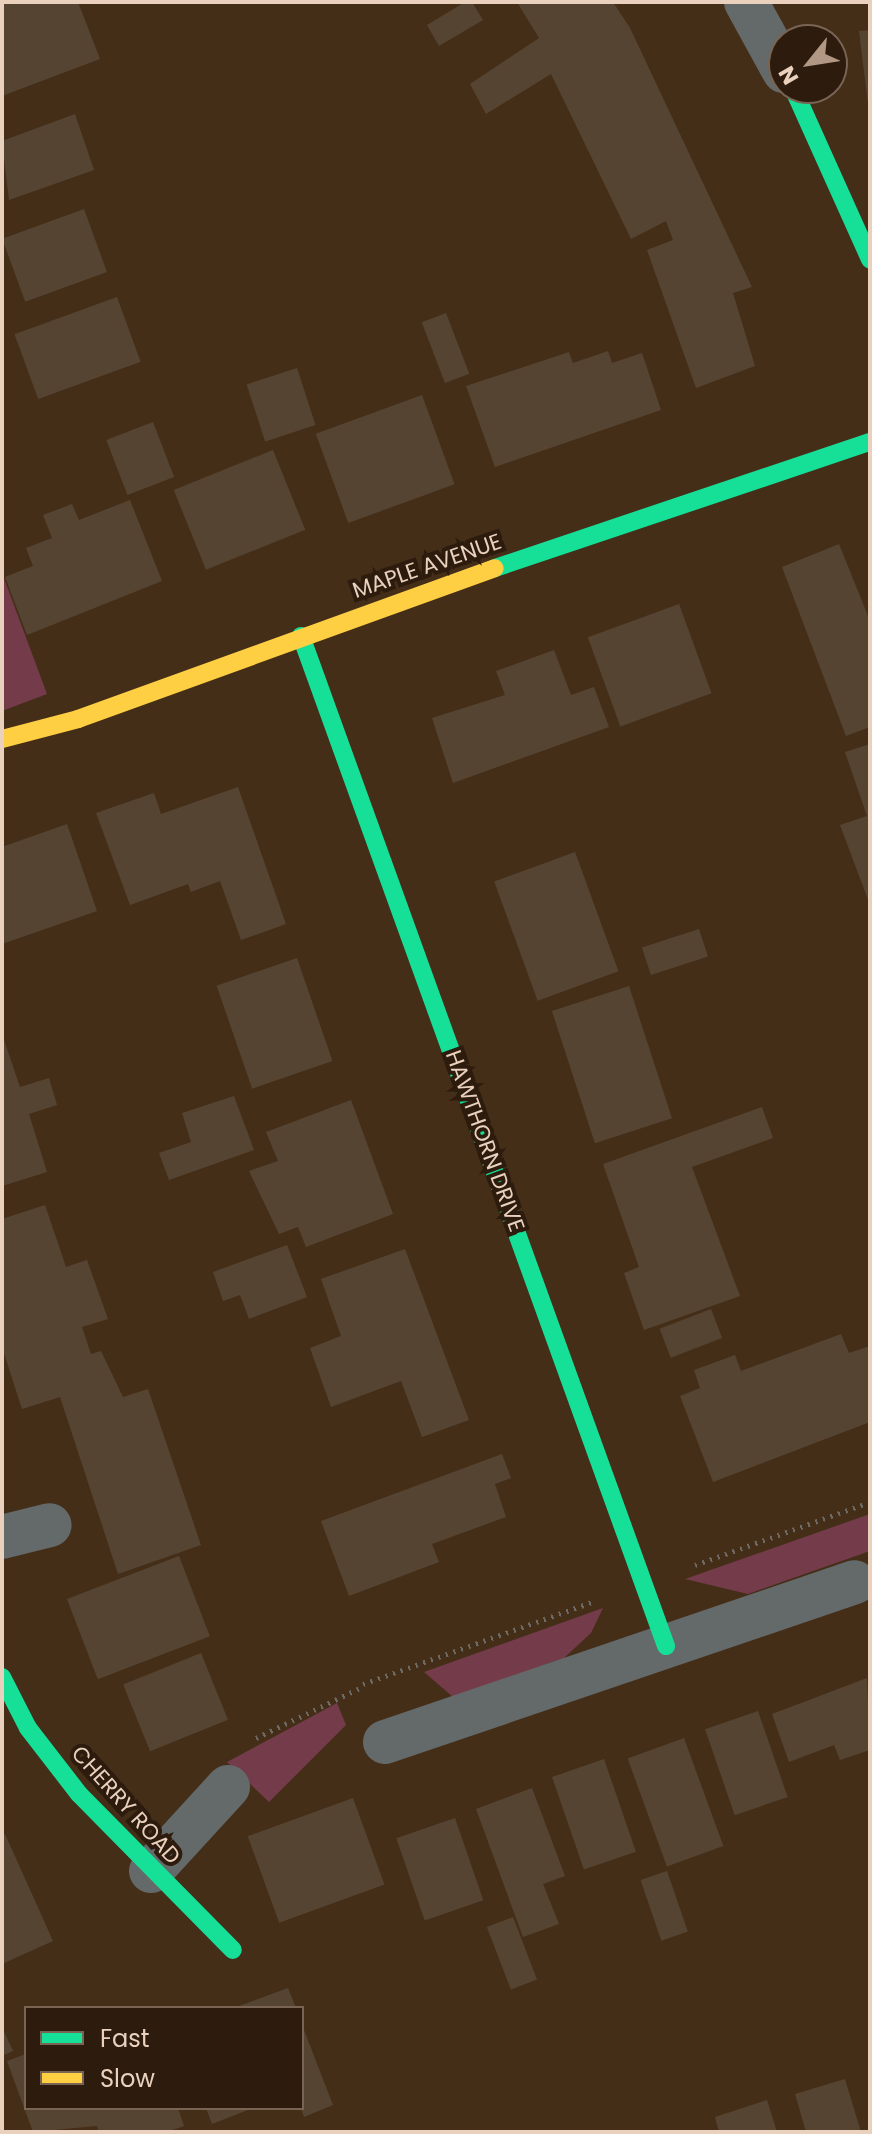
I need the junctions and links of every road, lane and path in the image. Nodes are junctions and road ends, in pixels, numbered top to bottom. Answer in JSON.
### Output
{"nodes":[{"id":1,"x":746,"y":2,"type":"edge"},
{"id":2,"x":768,"y":42,"type":"edge"},
{"id":3,"x":800,"y":104,"type":"edge"},
{"id":4,"x":870,"y":259,"type":"edge"},
{"id":5,"x":870,"y":442,"type":"edge"},
{"id":6,"x":301,"y":636,"type":"junction"},
{"id":7,"x":2,"y":739,"type":"edge"},
{"id":8,"x":50,"y":1525,"type":"dead end"},
{"id":9,"x":2,"y":1537,"type":"edge"},
{"id":10,"x":855,"y":1582,"type":"dead end"},
{"id":11,"x":666,"y":1646,"type":"junction"},
{"id":12,"x":2,"y":1677,"type":"edge"},
{"id":13,"x":385,"y":1742,"type":"joint"},
{"id":14,"x":228,"y":1787,"type":"joint"},
{"id":15,"x":151,"y":1871,"type":"junction"},
{"id":16,"x":233,"y":1950,"type":"dead end"}],
"edges":[{"from":1,"to":2,"type":"street"},
{"from":3,"to":4,"type":"street"},
{"from":5,"to":6,"type":"street","name":"MAPLE AVENUE"},
{"from":6,"to":7,"type":"street","name":"MAPLE AVENUE"},
{"from":6,"to":11,"type":"street","name":"HAWTHORN DRIVE"},
{"from":8,"to":9,"type":"street"},
{"from":10,"to":11,"type":"street"},
{"from":11,"to":13,"type":"street"},
{"from":12,"to":15,"type":"street","name":"CHERRY ROAD"},
{"from":13,"to":14,"type":"path"},
{"from":14,"to":15,"type":"street"},
{"from":15,"to":16,"type":"street","name":"CHERRY ROAD"}]}
